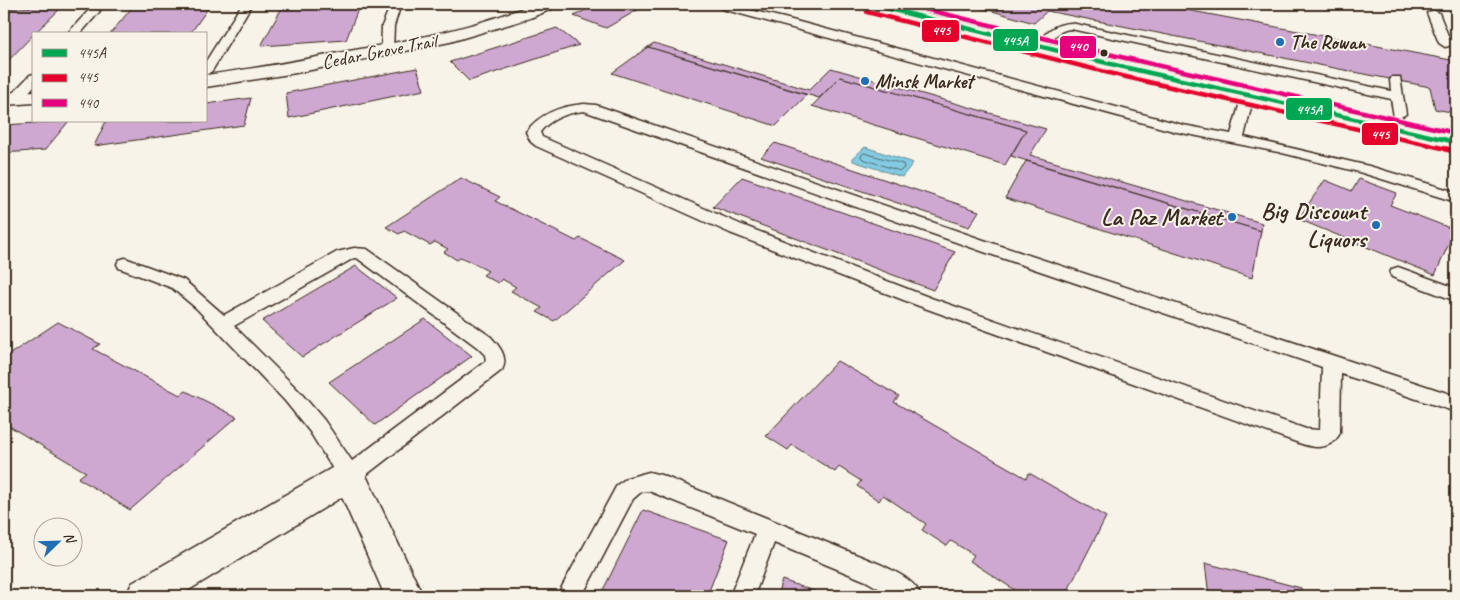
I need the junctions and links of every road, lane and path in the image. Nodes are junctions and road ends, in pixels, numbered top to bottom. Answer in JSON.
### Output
{"nodes":[{"id":1,"x":247,"y":4,"type":"edge"},
{"id":2,"x":396,"y":4,"type":"edge"},
{"id":3,"x":548,"y":4,"type":"edge"},
{"id":4,"x":730,"y":4,"type":"edge"},
{"id":5,"x":869,"y":4,"type":"edge"},
{"id":6,"x":94,"y":11,"type":"dead end"},
{"id":7,"x":1433,"y":13,"type":"dead end"},
{"id":8,"x":75,"y":32,"type":"edge"},
{"id":9,"x":1445,"y":43,"type":"dead end"},
{"id":10,"x":1040,"y":48,"type":"junction"},
{"id":11,"x":387,"y":51,"type":"junction"},
{"id":12,"x":208,"y":67,"type":"edge"},
{"id":13,"x":32,"y":80,"type":"edge"},
{"id":14,"x":1396,"y":80,"type":"dead end"},
{"id":15,"x":208,"y":81,"type":"edge"},
{"id":16,"x":1248,"y":95,"type":"junction"},
{"id":17,"x":1397,"y":96,"type":"junction"},
{"id":18,"x":17,"y":98,"type":"edge"},
{"id":19,"x":1399,"y":114,"type":"dead end"},
{"id":20,"x":1236,"y":140,"type":"junction"},
{"id":21,"x":1456,"y":142,"type":"edge"},
{"id":22,"x":1456,"y":197,"type":"edge"},
{"id":23,"x":125,"y":264,"type":"dead end"},
{"id":24,"x":1398,"y":273,"type":"dead end"},
{"id":25,"x":1456,"y":295,"type":"edge"},
{"id":26,"x":224,"y":324,"type":"junction"},
{"id":27,"x":1332,"y":364,"type":"junction"},
{"id":28,"x":1456,"y":404,"type":"edge"},
{"id":29,"x":349,"y":475,"type":"junction"},
{"id":30,"x":11,"y":522,"type":"dead end"},
{"id":31,"x":4,"y":527,"type":"edge"},
{"id":32,"x":768,"y":529,"type":"junction"},
{"id":33,"x":145,"y":596,"type":"edge"},
{"id":34,"x":404,"y":596,"type":"edge"},
{"id":35,"x":569,"y":596,"type":"edge"},
{"id":36,"x":742,"y":596,"type":"edge"},
{"id":37,"x":909,"y":596,"type":"edge"}],
"edges":[{"from":1,"to":12,"type":"lane"},
{"from":2,"to":11,"type":"lane"},
{"from":3,"to":11,"type":"street","name":"Cedar Grove Trail"},
{"from":4,"to":20,"type":"lane"},
{"from":5,"to":10,"type":"street"},
{"from":6,"to":8,"type":"lane"},
{"from":7,"to":9,"type":"lane"},
{"from":10,"to":16,"type":"street"},
{"from":10,"to":17,"type":"lane"},
{"from":11,"to":15,"type":"street","name":"Cedar Grove Trail"},
{"from":13,"to":18,"type":"lane"},
{"from":14,"to":17,"type":"lane"},
{"from":16,"to":20,"type":"lane"},
{"from":16,"to":21,"type":"street"},
{"from":17,"to":19,"type":"lane"},
{"from":20,"to":22,"type":"lane"},
{"from":23,"to":26,"type":"lane"},
{"from":24,"to":25,"type":"lane"},
{"from":26,"to":29,"type":"lane"},
{"from":26,"to":29,"type":"lane"},
{"from":27,"to":27,"type":"lane"},
{"from":27,"to":28,"type":"lane"},
{"from":29,"to":33,"type":"street"},
{"from":29,"to":34,"type":"street"},
{"from":30,"to":31,"type":"path"},
{"from":32,"to":35,"type":"lane"},
{"from":32,"to":36,"type":"lane"},
{"from":32,"to":37,"type":"lane"}]}
